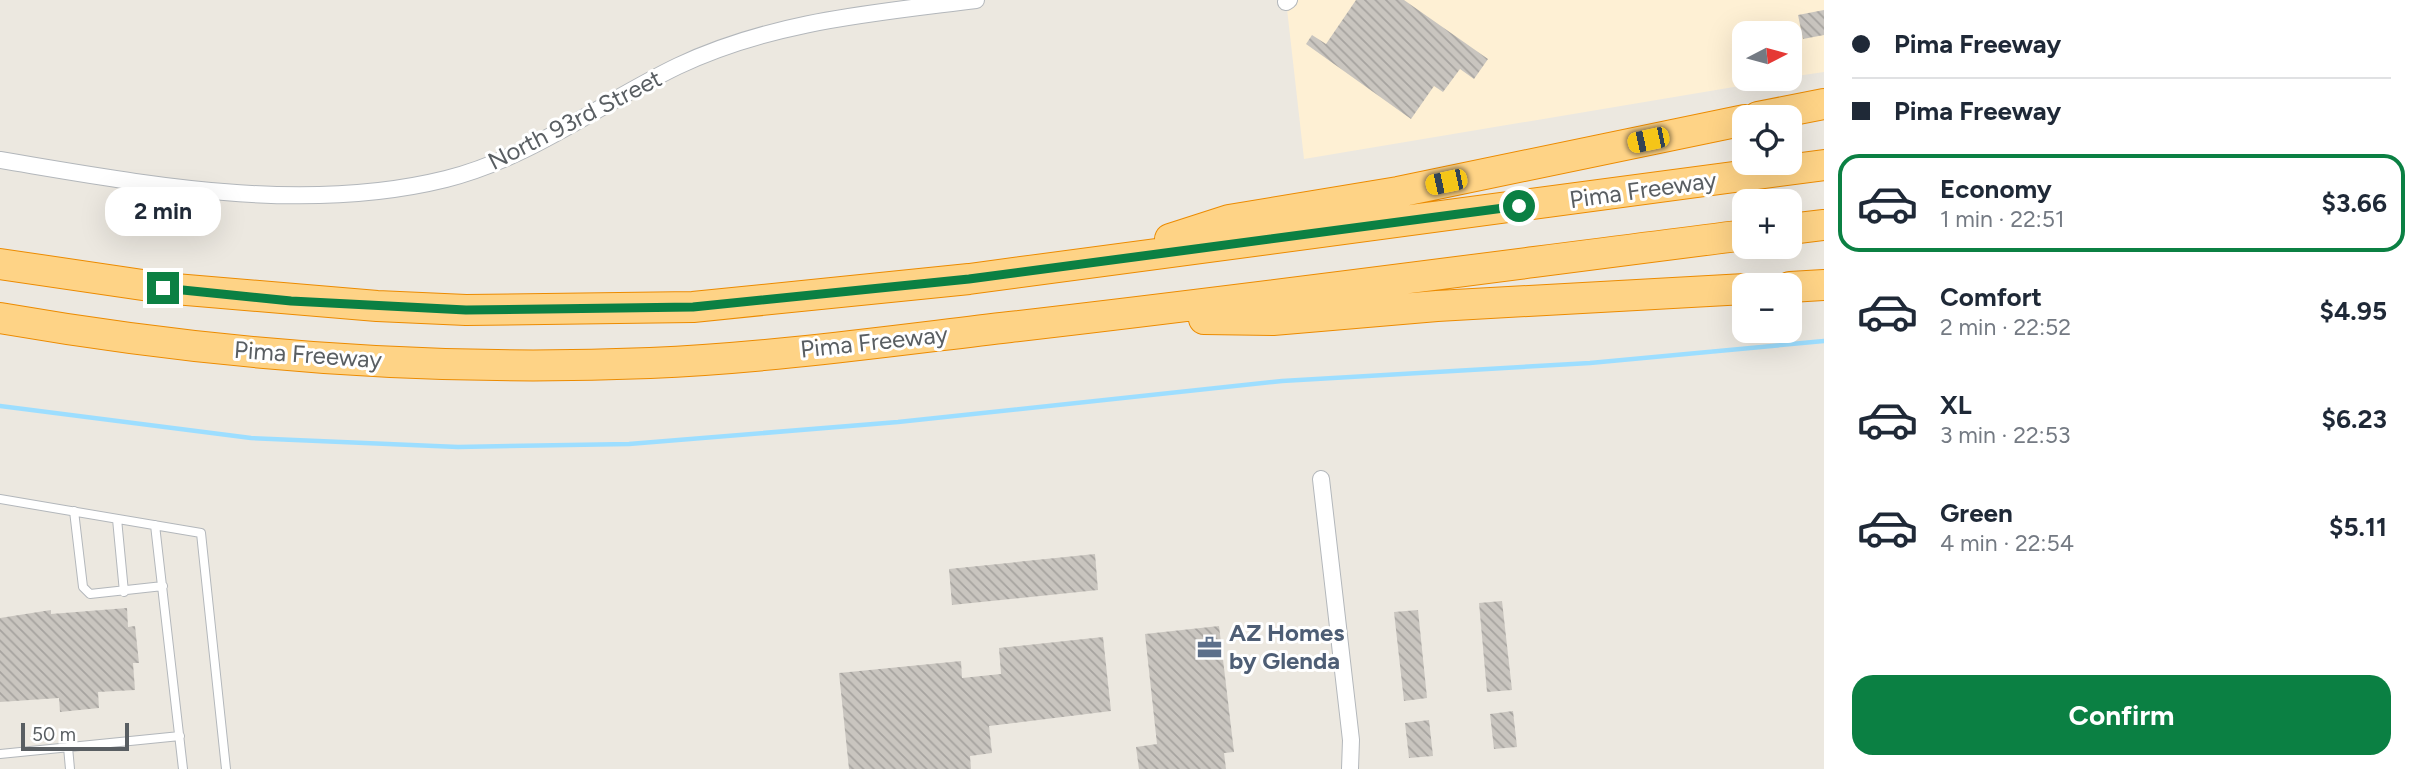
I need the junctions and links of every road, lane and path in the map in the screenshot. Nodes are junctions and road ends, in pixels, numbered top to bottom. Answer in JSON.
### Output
{"nodes":[{"id":1,"x":976,"y":0,"type":"edge"},
{"id":2,"x":1824,"y":104,"type":"edge"},
{"id":3,"x":1802,"y":108,"type":"edge"},
{"id":4,"x":1732,"y":123,"type":"edge"},
{"id":5,"x":0,"y":160,"type":"edge"},
{"id":6,"x":1824,"y":165,"type":"edge"},
{"id":7,"x":1824,"y":225,"type":"edge"},
{"id":8,"x":1802,"y":228,"type":"edge"},
{"id":9,"x":1732,"y":237,"type":"edge"},
{"id":10,"x":0,"y":264,"type":"edge"},
{"id":11,"x":1075,"y":265,"type":"junction"},
{"id":12,"x":1824,"y":285,"type":"edge"},
{"id":13,"x":1802,"y":286,"type":"edge"},
{"id":14,"x":1732,"y":290,"type":"edge"},
{"id":15,"x":0,"y":318,"type":"edge"},
{"id":16,"x":1088,"y":318,"type":"junction"},
{"id":17,"x":1321,"y":479,"type":"dead end"},
{"id":18,"x":0,"y":499,"type":"edge"},
{"id":19,"x":74,"y":511,"type":"junction"},
{"id":20,"x":117,"y":519,"type":"junction"},
{"id":21,"x":155,"y":525,"type":"junction"},
{"id":22,"x":163,"y":586,"type":"junction"},
{"id":23,"x":124,"y":592,"type":"junction"},
{"id":24,"x":180,"y":736,"type":"junction"},
{"id":25,"x":68,"y":747,"type":"junction"},
{"id":26,"x":0,"y":754,"type":"edge"},
{"id":27,"x":70,"y":769,"type":"edge"},
{"id":28,"x":183,"y":769,"type":"edge"},
{"id":29,"x":226,"y":769,"type":"edge"},
{"id":30,"x":1350,"y":769,"type":"edge"}],
"edges":[{"from":1,"to":5,"type":"street","name":"North 93rd Street"},
{"from":2,"to":3,"type":"highway"},
{"from":4,"to":11,"type":"highway"},
{"from":6,"to":11,"type":"highway","name":"Pima Freeway"},
{"from":7,"to":8,"type":"highway"},
{"from":9,"to":16,"type":"highway","name":"Pima Freeway"},
{"from":10,"to":11,"type":"highway","name":"Pima Freeway"},
{"from":12,"to":13,"type":"highway"},
{"from":14,"to":16,"type":"highway"},
{"from":15,"to":16,"type":"highway","name":"Pima Freeway"},
{"from":17,"to":30,"type":"street"},
{"from":18,"to":19,"type":"lane"},
{"from":19,"to":20,"type":"lane"},
{"from":19,"to":23,"type":"lane"},
{"from":20,"to":21,"type":"lane"},
{"from":20,"to":23,"type":"lane"},
{"from":21,"to":22,"type":"lane"},
{"from":21,"to":29,"type":"lane"},
{"from":22,"to":23,"type":"lane"},
{"from":22,"to":24,"type":"lane"},
{"from":24,"to":25,"type":"lane"},
{"from":24,"to":28,"type":"lane"},
{"from":25,"to":26,"type":"lane"},
{"from":25,"to":27,"type":"lane"}]}
